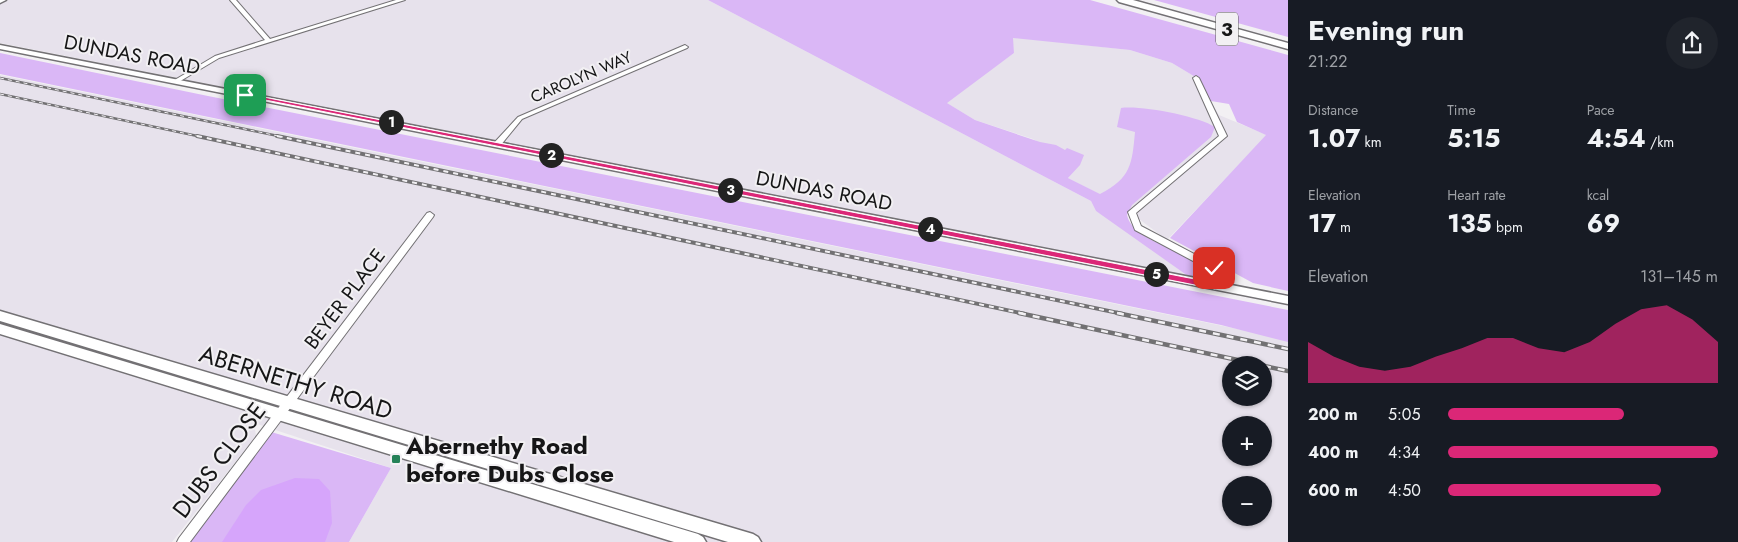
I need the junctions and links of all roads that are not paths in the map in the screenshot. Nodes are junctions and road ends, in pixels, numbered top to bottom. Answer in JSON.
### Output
{"nodes":[{"id":1,"x":233,"y":0,"type":"edge"},
{"id":2,"x":402,"y":0,"type":"edge"},
{"id":3,"x":1122,"y":0,"type":"edge"},
{"id":4,"x":1144,"y":0,"type":"edge"},
{"id":5,"x":1288,"y":40,"type":"edge"},
{"id":6,"x":269,"y":41,"type":"junction"},
{"id":7,"x":1288,"y":46,"type":"edge"},
{"id":8,"x":0,"y":47,"type":"edge"},
{"id":9,"x":685,"y":47,"type":"dead end"},
{"id":10,"x":1196,"y":78,"type":"dead end"},
{"id":11,"x":175,"y":82,"type":"junction"},
{"id":12,"x":496,"y":144,"type":"junction"},
{"id":13,"x":430,"y":215,"type":"dead end"},
{"id":14,"x":1215,"y":286,"type":"junction"},
{"id":15,"x":1288,"y":300,"type":"edge"},
{"id":16,"x":0,"y":316,"type":"edge"},
{"id":17,"x":0,"y":329,"type":"edge"},
{"id":18,"x":285,"y":409,"type":"junction"},
{"id":19,"x":183,"y":542,"type":"edge"},
{"id":20,"x":698,"y":542,"type":"edge"},
{"id":21,"x":753,"y":542,"type":"edge"}],
"edges":[{"from":1,"to":6,"type":"street"},
{"from":2,"to":6,"type":"street"},
{"from":3,"to":7,"type":"highway","number":"3"},
{"from":4,"to":5,"type":"highway","number":"3"},
{"from":6,"to":11,"type":"street"},
{"from":8,"to":11,"type":"main road","name":"DUNDAS ROAD"},
{"from":9,"to":12,"type":"street","name":"CAROLYN WAY"},
{"from":10,"to":14,"type":"street"},
{"from":11,"to":12,"type":"main road","name":"DUNDAS ROAD"},
{"from":12,"to":14,"type":"main road","name":"DUNDAS ROAD"},
{"from":13,"to":18,"type":"street","name":"BEYER PLACE"},
{"from":14,"to":15,"type":"main road","name":"DUNDAS ROAD"},
{"from":16,"to":18,"type":"main road","name":"ABERNETHY ROAD"},
{"from":17,"to":18,"type":"main road","name":"ABERNETHY ROAD"},
{"from":18,"to":19,"type":"street","name":"DUBS CLOSE"},
{"from":18,"to":20,"type":"main road","name":"ABERNETHY ROAD"},
{"from":18,"to":21,"type":"main road","name":"ABERNETHY ROAD"}]}
